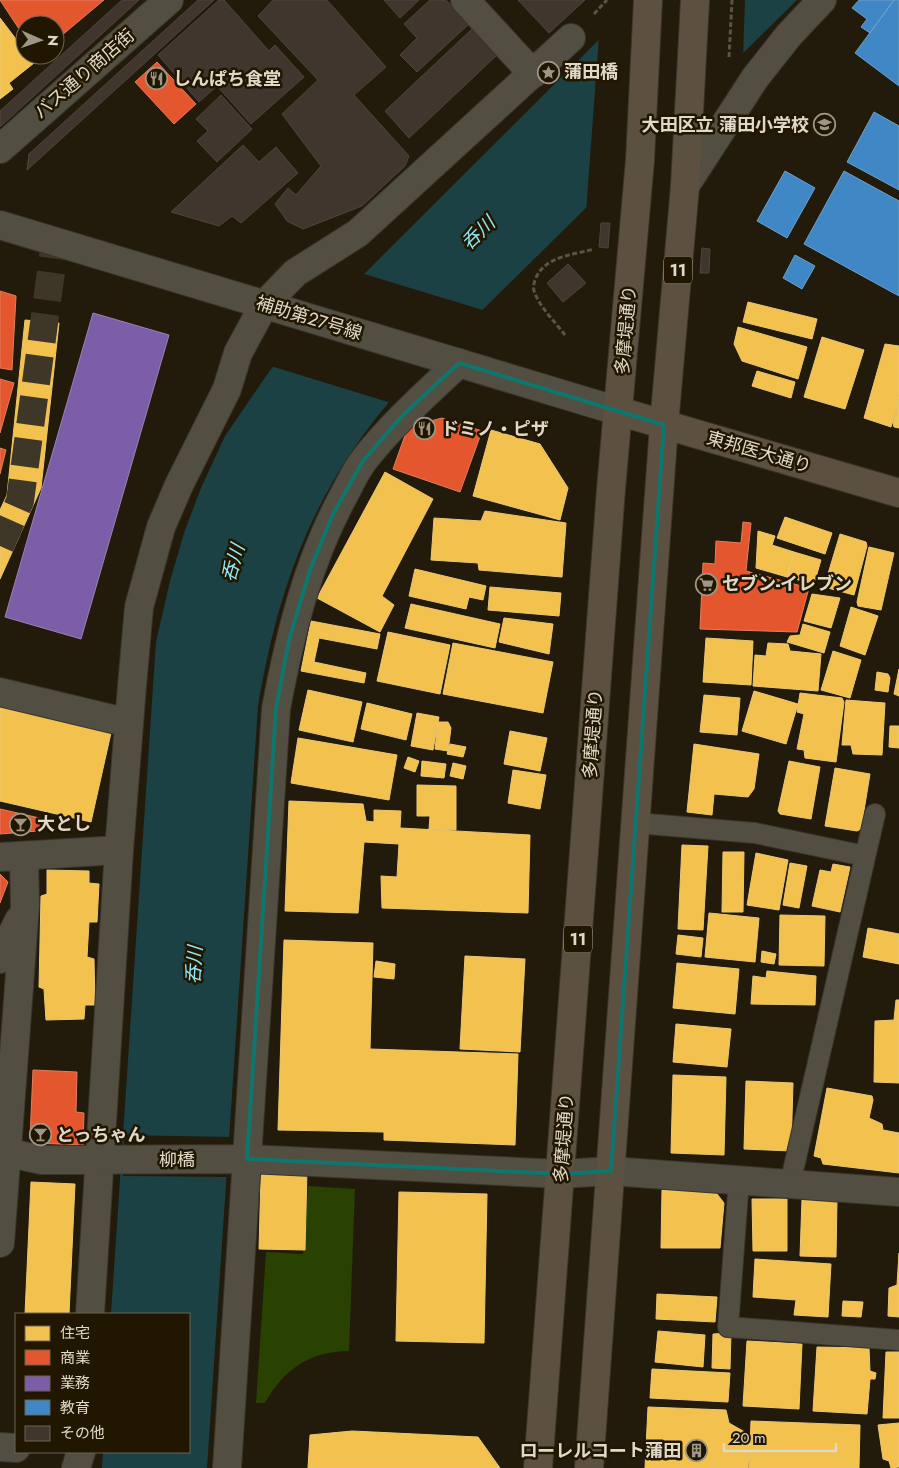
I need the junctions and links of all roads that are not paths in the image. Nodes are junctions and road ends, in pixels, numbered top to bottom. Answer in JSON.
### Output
{"nodes":[{"id":1,"x":169,"y":0,"type":"edge"},
{"id":2,"x":465,"y":0,"type":"edge"},
{"id":3,"x":648,"y":0,"type":"edge"},
{"id":4,"x":695,"y":0,"type":"edge"},
{"id":5,"x":822,"y":0,"type":"edge"},
{"id":6,"x":571,"y":38,"type":"dead end"},
{"id":7,"x":533,"y":74,"type":"junction"},
{"id":8,"x":0,"y":149,"type":"edge"},
{"id":9,"x":685,"y":186,"type":"junction"},
{"id":10,"x":0,"y":225,"type":"edge"},
{"id":11,"x":264,"y":305,"type":"junction"},
{"id":12,"x":454,"y":361,"type":"junction"},
{"id":13,"x":618,"y":411,"type":"junction"},
{"id":14,"x":664,"y":425,"type":"junction"},
{"id":15,"x":899,"y":493,"type":"edge"},
{"id":16,"x":0,"y":692,"type":"edge"},
{"id":17,"x":129,"y":723,"type":"junction"},
{"id":18,"x":875,"y":814,"type":"dead end"},
{"id":19,"x":636,"y":823,"type":"junction"},
{"id":20,"x":119,"y":850,"type":"junction"},
{"id":21,"x":865,"y":856,"type":"junction"},
{"id":22,"x":12,"y":857,"type":"edge"},
{"id":23,"x":25,"y":906,"type":"junction"},
{"id":24,"x":0,"y":959,"type":"edge"},
{"id":25,"x":4,"y":1153,"type":"edge"},
{"id":26,"x":108,"y":1160,"type":"junction"},
{"id":27,"x":242,"y":1160,"type":"junction"},
{"id":28,"x":611,"y":1171,"type":"junction"},
{"id":29,"x":561,"y":1174,"type":"junction"},
{"id":30,"x":740,"y":1180,"type":"junction"},
{"id":31,"x":790,"y":1184,"type":"junction"},
{"id":32,"x":899,"y":1192,"type":"edge"},
{"id":33,"x":0,"y":1243,"type":"edge"},
{"id":34,"x":90,"y":1313,"type":"edge"},
{"id":35,"x":899,"y":1340,"type":"edge"},
{"id":36,"x":0,"y":1447,"type":"edge"},
{"id":37,"x":15,"y":1448,"type":"edge"},
{"id":38,"x":81,"y":1453,"type":"edge"},
{"id":39,"x":76,"y":1468,"type":"edge"},
{"id":40,"x":226,"y":1468,"type":"edge"},
{"id":41,"x":538,"y":1468,"type":"edge"},
{"id":42,"x":589,"y":1468,"type":"edge"}],
"edges":[{"from":1,"to":8,"type":"street","name":"バス通り商店街"},
{"from":2,"to":7,"type":"street"},
{"from":3,"to":13,"type":"main road","name":"多摩堤通り","number":"11"},
{"from":4,"to":9,"type":"main road","number":"11"},
{"from":5,"to":9,"type":"street"},
{"from":6,"to":7,"type":"street"},
{"from":7,"to":11,"type":"street"},
{"from":9,"to":14,"type":"main road","number":"11"},
{"from":10,"to":11,"type":"street","name":"補助第27号線"},
{"from":11,"to":12,"type":"street","name":"補助第27号線"},
{"from":11,"to":17,"type":"street"},
{"from":12,"to":13,"type":"street","name":"補助第27号線"},
{"from":12,"to":27,"type":"street"},
{"from":13,"to":14,"type":"main road","name":"東邦医大通り"},
{"from":13,"to":29,"type":"main road","name":"多摩堤通り","number":"11"},
{"from":14,"to":15,"type":"main road","name":"東邦医大通り"},
{"from":14,"to":19,"type":"main road","number":"11"},
{"from":16,"to":17,"type":"street"},
{"from":17,"to":20,"type":"street"},
{"from":18,"to":21,"type":"lane"},
{"from":19,"to":21,"type":"lane"},
{"from":19,"to":28,"type":"main road","number":"11"},
{"from":20,"to":22,"type":"street"},
{"from":20,"to":26,"type":"street"},
{"from":21,"to":31,"type":"lane"},
{"from":22,"to":23,"type":"street"},
{"from":23,"to":24,"type":"street"},
{"from":23,"to":25,"type":"street"},
{"from":25,"to":26,"type":"street","name":"柳橋"},
{"from":25,"to":33,"type":"street"},
{"from":26,"to":27,"type":"street","name":"柳橋"},
{"from":26,"to":34,"type":"street"},
{"from":27,"to":29,"type":"street","name":"柳橋"},
{"from":27,"to":40,"type":"street"},
{"from":28,"to":29,"type":"street","name":"柳橋"},
{"from":28,"to":30,"type":"street","name":"柳橋"},
{"from":28,"to":42,"type":"main road","number":"11"},
{"from":29,"to":41,"type":"main road","name":"多摩堤通り","number":"11"},
{"from":30,"to":31,"type":"street","name":"柳橋"},
{"from":30,"to":35,"type":"lane"},
{"from":31,"to":32,"type":"street","name":"柳橋"},
{"from":36,"to":37,"type":"street"},
{"from":38,"to":39,"type":"street"}]}
